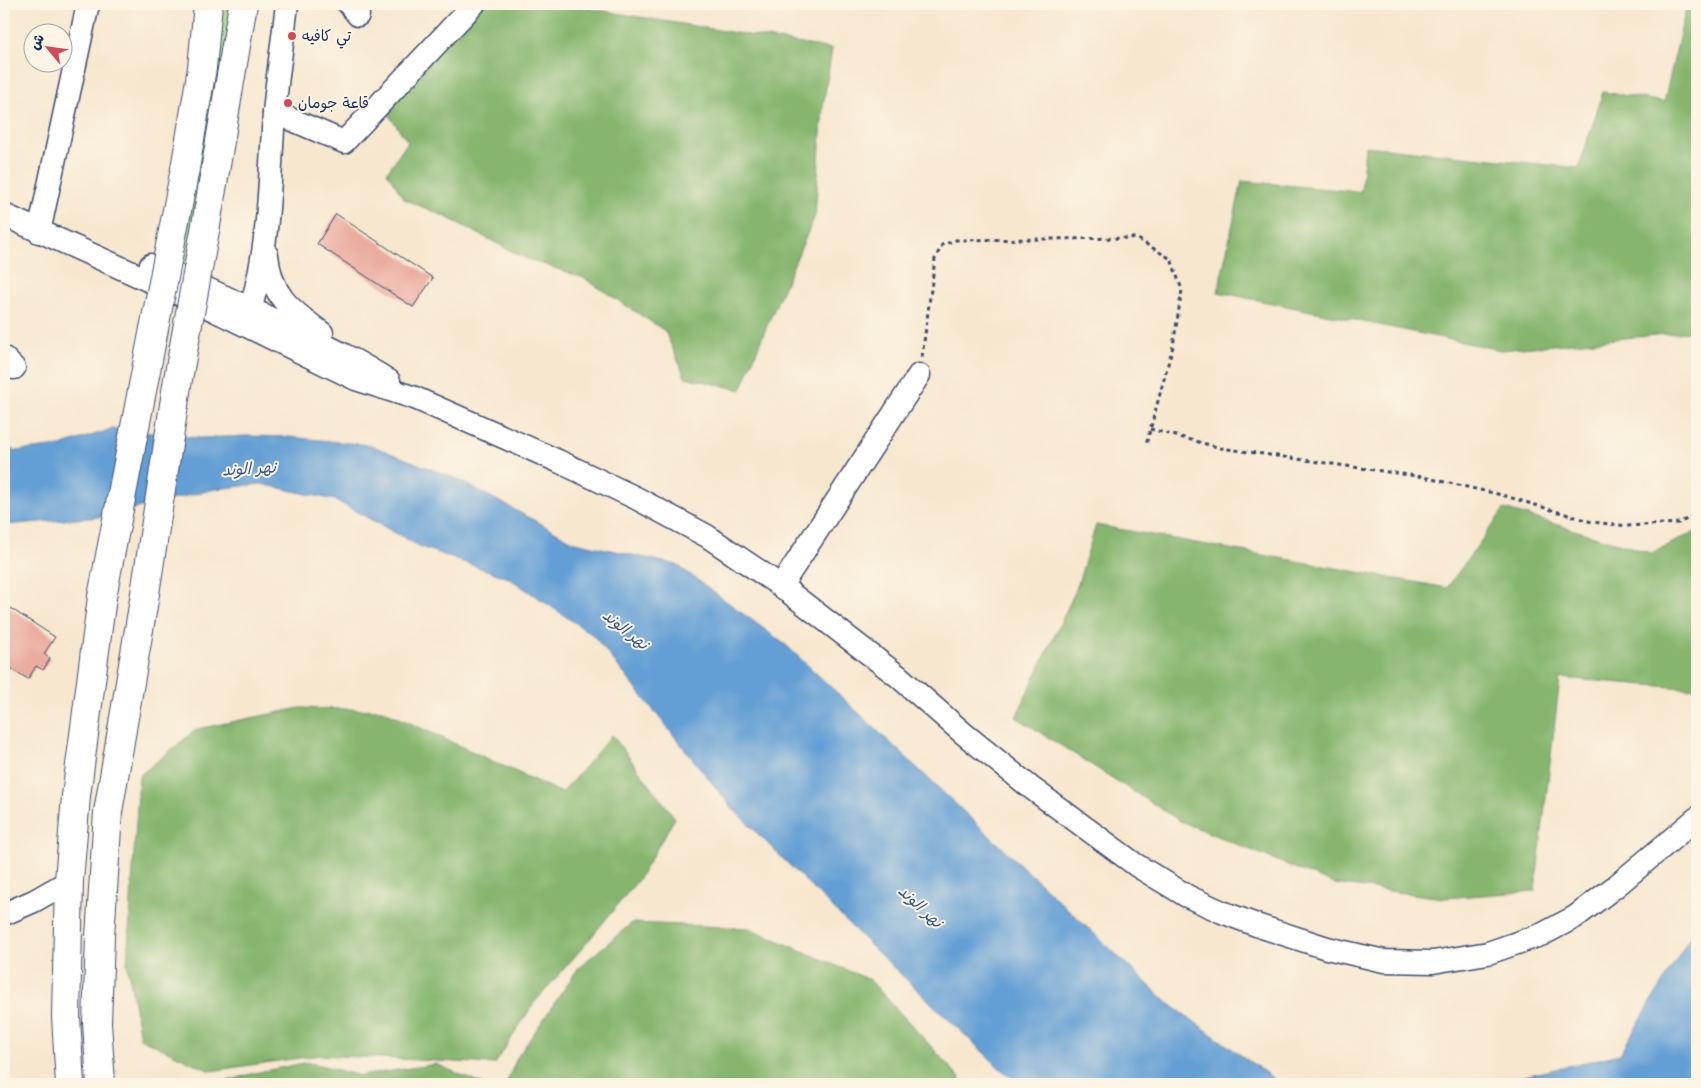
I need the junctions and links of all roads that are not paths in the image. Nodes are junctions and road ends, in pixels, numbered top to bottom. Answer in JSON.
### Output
{"nodes":[{"id":1,"x":88,"y":4,"type":"edge"},
{"id":2,"x":208,"y":4,"type":"edge"},
{"id":3,"x":243,"y":4,"type":"edge"},
{"id":4,"x":287,"y":4,"type":"edge"},
{"id":5,"x":474,"y":4,"type":"edge"},
{"id":6,"x":274,"y":112,"type":"junction"},
{"id":7,"x":4,"y":200,"type":"edge"},
{"id":8,"x":4,"y":215,"type":"edge"},
{"id":9,"x":41,"y":226,"type":"junction"},
{"id":10,"x":266,"y":241,"type":"junction"},
{"id":11,"x":248,"y":317,"type":"junction"},
{"id":12,"x":362,"y":363,"type":"junction"},
{"id":13,"x":919,"y":375,"type":"road end"},
{"id":14,"x":415,"y":398,"type":"junction"},
{"id":15,"x":781,"y":586,"type":"junction"},
{"id":16,"x":1697,"y":818,"type":"edge"},
{"id":17,"x":69,"y":882,"type":"junction"},
{"id":18,"x":4,"y":914,"type":"edge"},
{"id":19,"x":70,"y":1084,"type":"edge"},
{"id":20,"x":101,"y":1084,"type":"edge"}],
"edges":[{"from":1,"to":9,"type":"street"},
{"from":2,"to":17,"type":"main road","bridge":true},
{"from":3,"to":20,"type":"main road","bridge":true},
{"from":4,"to":6,"type":"street"},
{"from":5,"to":6,"type":"street"},
{"from":6,"to":10,"type":"street"},
{"from":7,"to":9,"type":"street"},
{"from":8,"to":9,"type":"street"},
{"from":9,"to":11,"type":"street"},
{"from":10,"to":11,"type":"street"},
{"from":10,"to":12,"type":"street"},
{"from":11,"to":12,"type":"street"},
{"from":11,"to":14,"type":"street"},
{"from":12,"to":14,"type":"street"},
{"from":13,"to":15,"type":"street"},
{"from":14,"to":15,"type":"street"},
{"from":15,"to":16,"type":"street"},
{"from":17,"to":18,"type":"street"},
{"from":17,"to":19,"type":"main road"}]}
